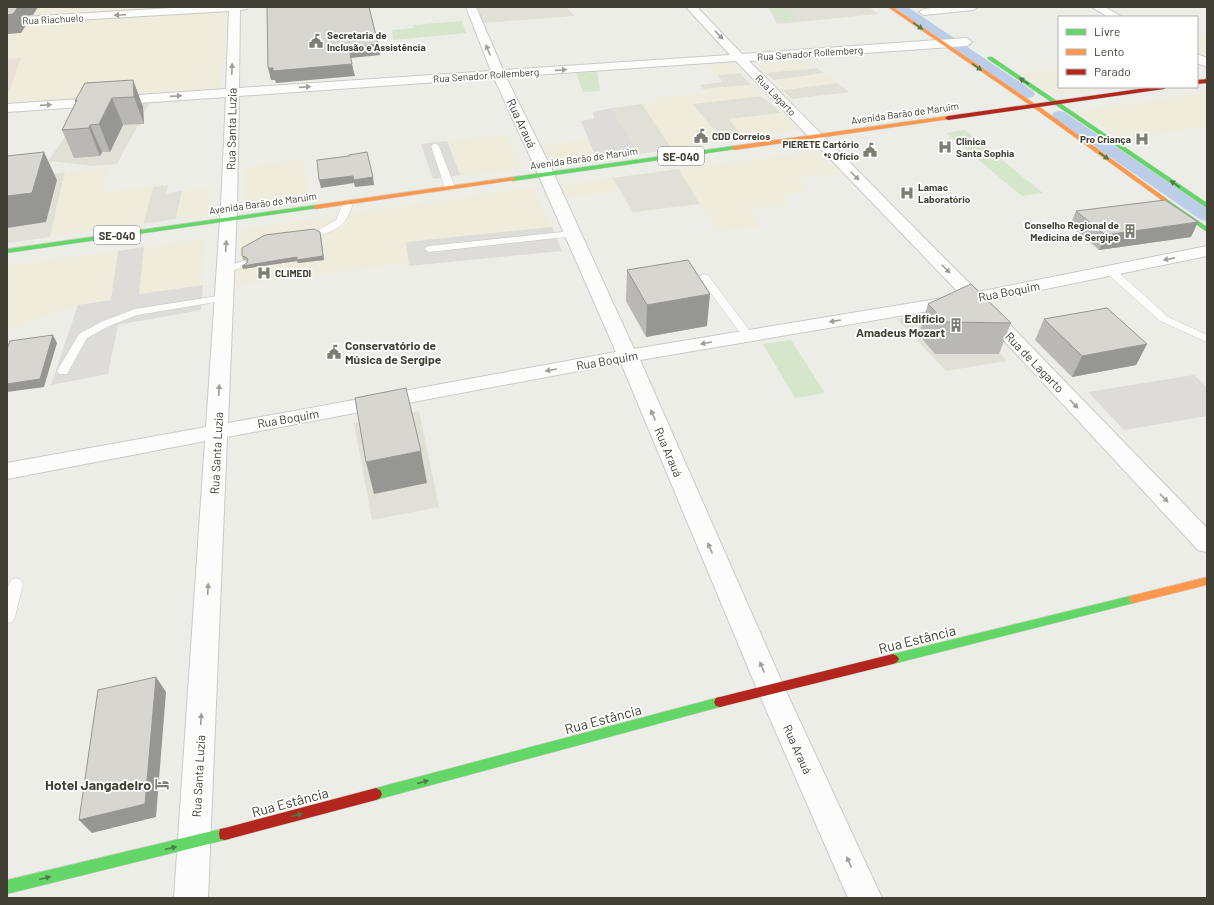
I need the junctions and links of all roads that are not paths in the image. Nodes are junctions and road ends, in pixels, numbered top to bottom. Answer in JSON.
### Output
{"nodes":[{"id":1,"x":238,"y":7,"type":"edge"},
{"id":2,"x":471,"y":7,"type":"edge"},
{"id":3,"x":692,"y":7,"type":"edge"},
{"id":4,"x":890,"y":7,"type":"edge"},
{"id":5,"x":973,"y":7,"type":"edge"},
{"id":6,"x":1097,"y":7,"type":"edge"},
{"id":7,"x":920,"y":10,"type":"edge"},
{"id":8,"x":1114,"y":16,"type":"edge"},
{"id":9,"x":7,"y":21,"type":"edge"},
{"id":10,"x":936,"y":21,"type":"dead end"},
{"id":11,"x":958,"y":42,"type":"junction"},
{"id":12,"x":984,"y":54,"type":"dead end"},
{"id":13,"x":740,"y":58,"type":"junction"},
{"id":14,"x":1198,"y":58,"type":"edge"},
{"id":15,"x":1207,"y":63,"type":"edge"},
{"id":16,"x":498,"y":74,"type":"junction"},
{"id":17,"x":1158,"y":88,"type":"edge"},
{"id":18,"x":232,"y":92,"type":"junction"},
{"id":19,"x":1059,"y":104,"type":"junction"},
{"id":20,"x":1036,"y":107,"type":"junction"},
{"id":21,"x":7,"y":108,"type":"edge"},
{"id":22,"x":822,"y":143,"type":"junction"},
{"id":23,"x":435,"y":146,"type":"dead end"},
{"id":24,"x":546,"y":174,"type":"junction"},
{"id":25,"x":450,"y":188,"type":"junction"},
{"id":26,"x":348,"y":203,"type":"junction"},
{"id":27,"x":1207,"y":206,"type":"edge"},
{"id":28,"x":228,"y":220,"type":"junction"},
{"id":29,"x":1207,"y":230,"type":"edge"},
{"id":30,"x":321,"y":232,"type":"edge"},
{"id":31,"x":572,"y":234,"type":"junction"},
{"id":32,"x":429,"y":250,"type":"dead end"},
{"id":33,"x":7,"y":251,"type":"edge"},
{"id":34,"x":1207,"y":251,"type":"edge"},
{"id":35,"x":1108,"y":271,"type":"junction"},
{"id":36,"x":704,"y":277,"type":"dead end"},
{"id":37,"x":224,"y":298,"type":"junction"},
{"id":38,"x":974,"y":298,"type":"junction"},
{"id":39,"x":748,"y":336,"type":"junction"},
{"id":40,"x":1207,"y":339,"type":"edge"},
{"id":41,"x":628,"y":356,"type":"junction"},
{"id":42,"x":63,"y":371,"type":"dead end"},
{"id":43,"x":217,"y":431,"type":"junction"},
{"id":44,"x":7,"y":471,"type":"edge"},
{"id":45,"x":1207,"y":543,"type":"edge"},
{"id":46,"x":1207,"y":581,"type":"edge"},
{"id":47,"x":16,"y":584,"type":"dead end"},
{"id":48,"x":7,"y":617,"type":"edge"},
{"id":49,"x":771,"y":690,"type":"junction"},
{"id":50,"x":194,"y":842,"type":"junction"},
{"id":51,"x":7,"y":887,"type":"edge"},
{"id":52,"x":191,"y":898,"type":"edge"},
{"id":53,"x":865,"y":898,"type":"edge"}],
"edges":[{"from":1,"to":9,"type":"street","name":"Rua Riachuelo","one_way":true},
{"from":18,"to":1,"type":"street","name":"Rua Santa Luzia","one_way":true},
{"from":16,"to":2,"type":"street","name":"Rua Arauá","one_way":true},
{"from":3,"to":13,"type":"street","name":"Rua Lagarto","one_way":true},
{"from":4,"to":11,"type":"street","one_way":true},
{"from":5,"to":7,"type":"street"},
{"from":6,"to":8,"type":"street"},
{"from":7,"to":10,"type":"street"},
{"from":11,"to":13,"type":"street","name":"Rua Senador Rollemberg"},
{"from":11,"to":20,"type":"street","one_way":true},
{"from":19,"to":12,"type":"street","one_way":true},
{"from":16,"to":13,"type":"street","name":"Rua Senador Rollemberg","one_way":true},
{"from":13,"to":22,"type":"street","name":"Rua Lagarto"},
{"from":14,"to":15,"type":"street"},
{"from":18,"to":16,"type":"street","name":"Rua Senador Rollemberg","one_way":true},
{"from":16,"to":24,"type":"street","name":"Rua Arauá"},
{"from":17,"to":19,"type":"street","name":"Avenida Barão de Maruim"},
{"from":21,"to":18,"type":"street","name":"Rua Senador Rollemberg","one_way":true},
{"from":18,"to":28,"type":"street","name":"Rua Santa Luzia"},
{"from":19,"to":20,"type":"street","name":"Avenida Barão de Maruim"},
{"from":27,"to":19,"type":"street","one_way":true},
{"from":20,"to":22,"type":"street","name":"Avenida Barão de Maruim","number":"SE-040"},
{"from":20,"to":29,"type":"street","one_way":true},
{"from":22,"to":24,"type":"street","name":"Avenida Barão de Maruim","number":"SE-040"},
{"from":22,"to":38,"type":"street","name":"Rua de Lagarto","one_way":true},
{"from":23,"to":25,"type":"lane"},
{"from":24,"to":25,"type":"street","name":"Avenida Barão de Maruim","number":"SE-040"},
{"from":24,"to":31,"type":"street","name":"Rua Arauá"},
{"from":25,"to":26,"type":"street","name":"Avenida Barão de Maruim","number":"SE-040"},
{"from":26,"to":28,"type":"street","name":"Avenida Barão de Maruim","number":"SE-040"},
{"from":26,"to":30,"type":"lane"},
{"from":28,"to":33,"type":"street","name":"Avenida Barão de Maruim","number":"SE-040"},
{"from":37,"to":28,"type":"street","name":"Rua Santa Luzia","one_way":true},
{"from":31,"to":32,"type":"lane"},
{"from":31,"to":41,"type":"street","name":"Rua Arauá"},
{"from":34,"to":35,"type":"street","name":"Rua Boquim","one_way":true},
{"from":35,"to":38,"type":"street","name":"Rua Boquim"},
{"from":35,"to":40,"type":"lane"},
{"from":36,"to":39,"type":"lane"},
{"from":37,"to":42,"type":"lane"},
{"from":43,"to":37,"type":"street","name":"Rua Santa Luzia","one_way":true},
{"from":38,"to":39,"type":"street","name":"Rua Boquim","one_way":true},
{"from":38,"to":45,"type":"street","name":"Rua de Lagarto","one_way":true},
{"from":39,"to":41,"type":"street","name":"Rua Boquim","one_way":true},
{"from":41,"to":43,"type":"street","name":"Rua Boquim","one_way":true},
{"from":49,"to":41,"type":"street","name":"Rua Arauá","one_way":true},
{"from":43,"to":44,"type":"street","name":"Rua Boquim"},
{"from":50,"to":43,"type":"street","name":"Rua Santa Luzia","one_way":true},
{"from":46,"to":49,"type":"street","name":"Rua Estância"},
{"from":47,"to":48,"type":"lane"},
{"from":50,"to":49,"type":"street","name":"Rua Estância","one_way":true},
{"from":53,"to":49,"type":"street","name":"Rua Arauá","one_way":true},
{"from":51,"to":50,"type":"street","name":"Rua Estância","one_way":true},
{"from":50,"to":52,"type":"street","name":"Rua Santa Luzia"}]}
